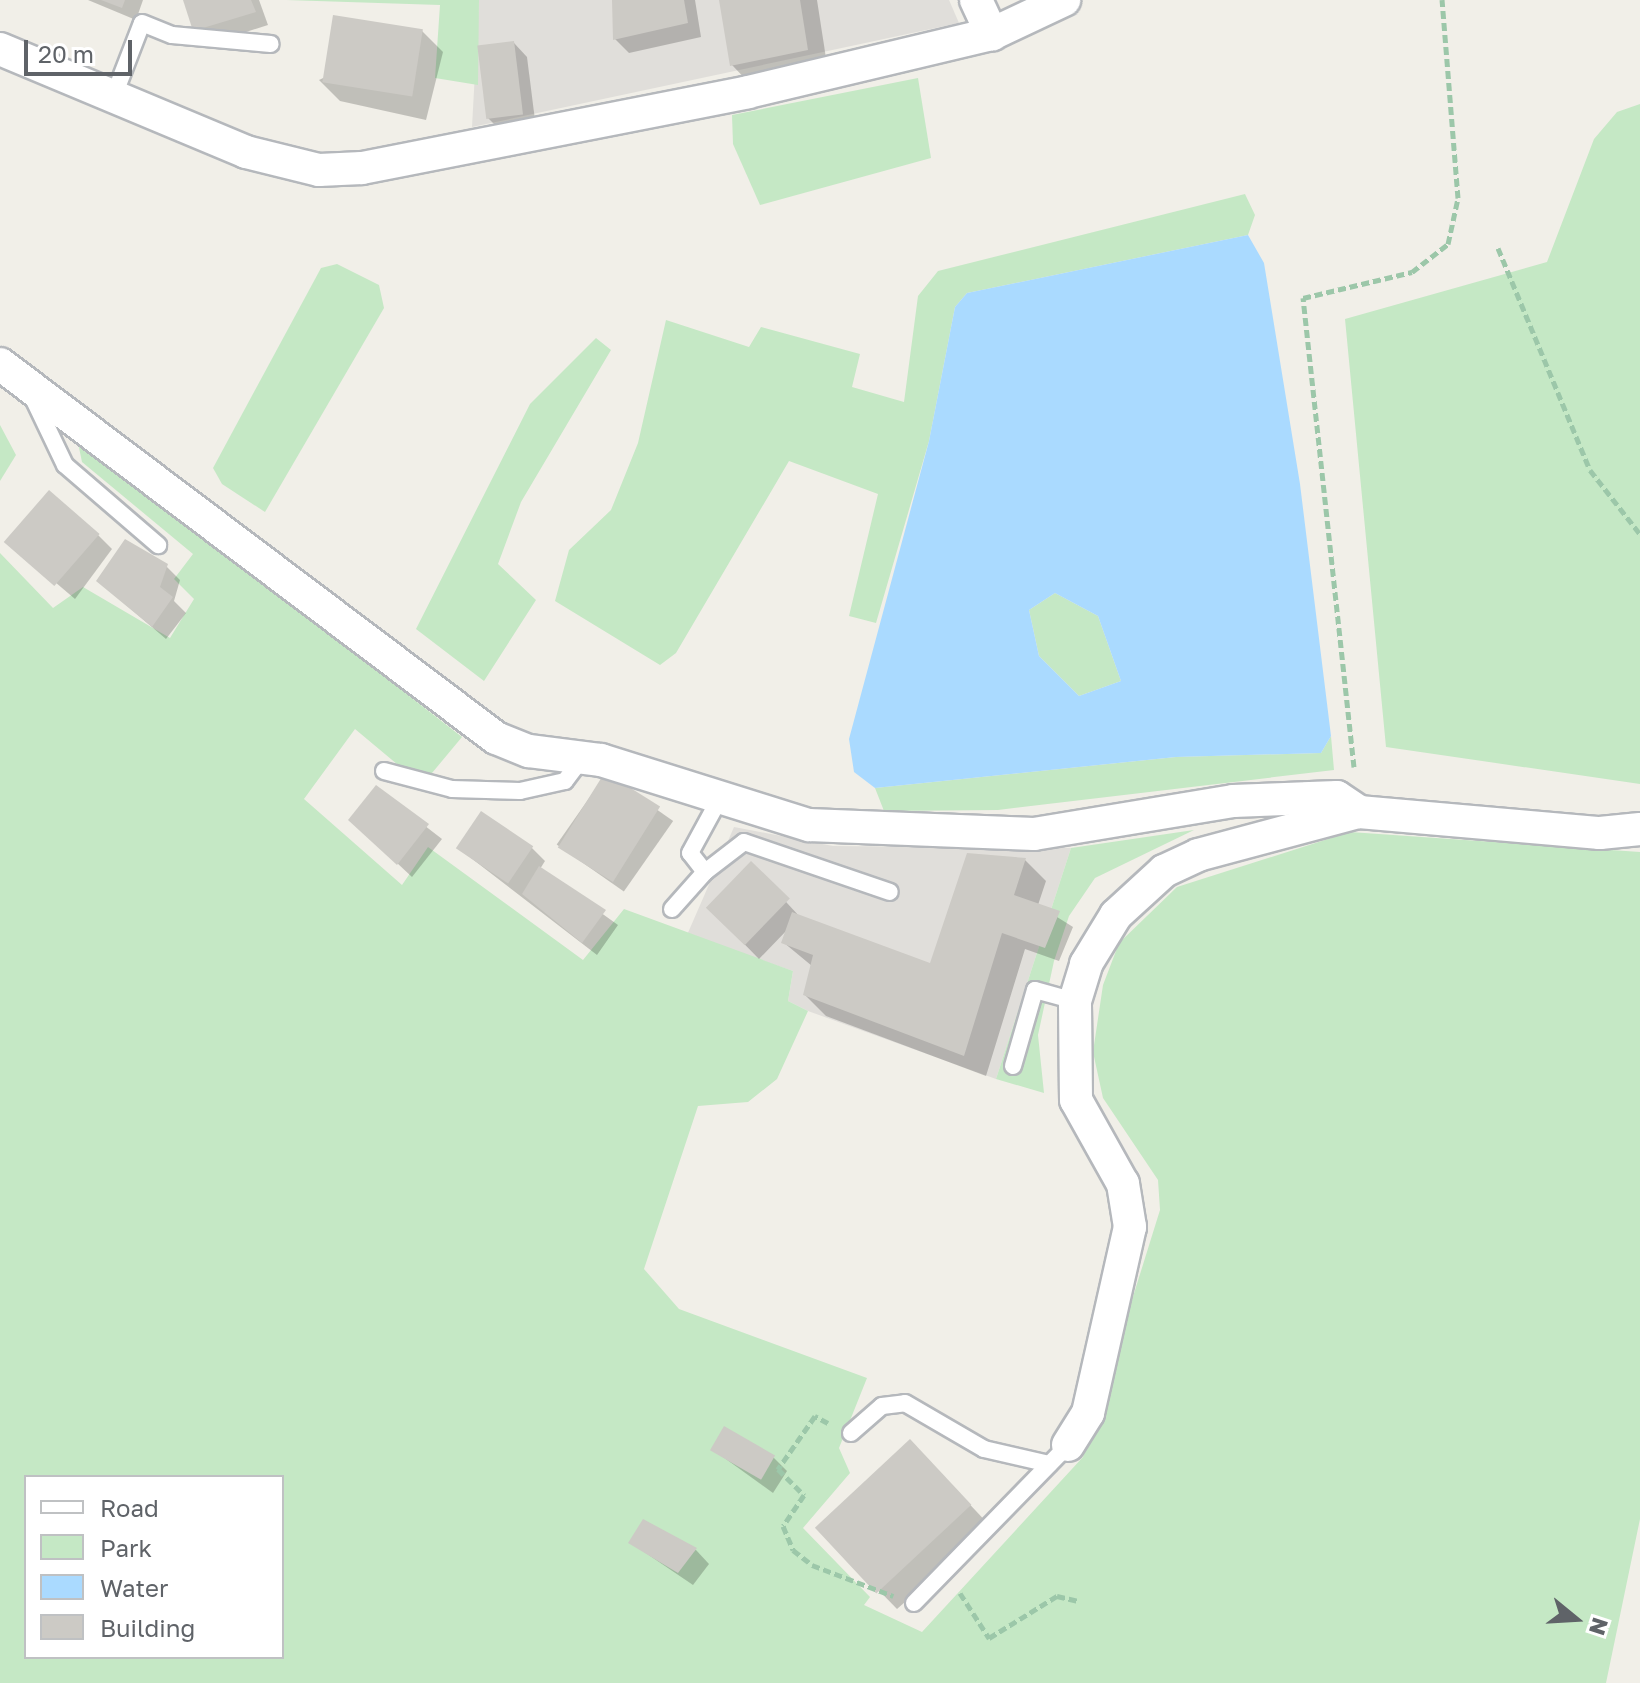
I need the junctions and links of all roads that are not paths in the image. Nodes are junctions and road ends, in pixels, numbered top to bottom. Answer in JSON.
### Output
{"nodes":[{"id":1,"x":976,"y":0,"type":"edge"},
{"id":2,"x":1064,"y":0,"type":"edge"},
{"id":3,"x":992,"y":34,"type":"junction"},
{"id":4,"x":271,"y":44,"type":"dead end"},
{"id":5,"x":0,"y":49,"type":"edge"},
{"id":6,"x":113,"y":98,"type":"junction"},
{"id":7,"x":13,"y":373,"type":"edge"},
{"id":8,"x":158,"y":545,"type":"dead end"},
{"id":9,"x":583,"y":757,"type":"junction"},
{"id":10,"x":384,"y":771,"type":"dead end"},
{"id":11,"x":720,"y":798,"type":"junction"},
{"id":12,"x":1359,"y":812,"type":"junction"},
{"id":13,"x":1640,"y":829,"type":"edge"},
{"id":14,"x":705,"y":872,"type":"junction"},
{"id":15,"x":890,"y":892,"type":"dead end"},
{"id":16,"x":672,"y":909,"type":"dead end"},
{"id":17,"x":1075,"y":1001,"type":"junction"},
{"id":18,"x":1013,"y":1066,"type":"dead end"},
{"id":19,"x":851,"y":1433,"type":"dead end"},
{"id":20,"x":1058,"y":1454,"type":"junction"},
{"id":21,"x":914,"y":1603,"type":"road end"}],
"edges":[{"from":1,"to":3,"type":"street"},
{"from":2,"to":3,"type":"street"},
{"from":3,"to":6,"type":"street"},
{"from":4,"to":6,"type":"lane"},
{"from":5,"to":6,"type":"street"},
{"from":7,"to":8,"type":"lane"},
{"from":7,"to":9,"type":"street"},
{"from":9,"to":10,"type":"lane"},
{"from":9,"to":11,"type":"street"},
{"from":11,"to":12,"type":"street"},
{"from":11,"to":14,"type":"lane"},
{"from":12,"to":13,"type":"street"},
{"from":12,"to":17,"type":"street"},
{"from":14,"to":15,"type":"lane"},
{"from":14,"to":16,"type":"lane"},
{"from":17,"to":18,"type":"lane"},
{"from":17,"to":20,"type":"street"},
{"from":19,"to":20,"type":"lane"},
{"from":20,"to":21,"type":"lane"}]}
